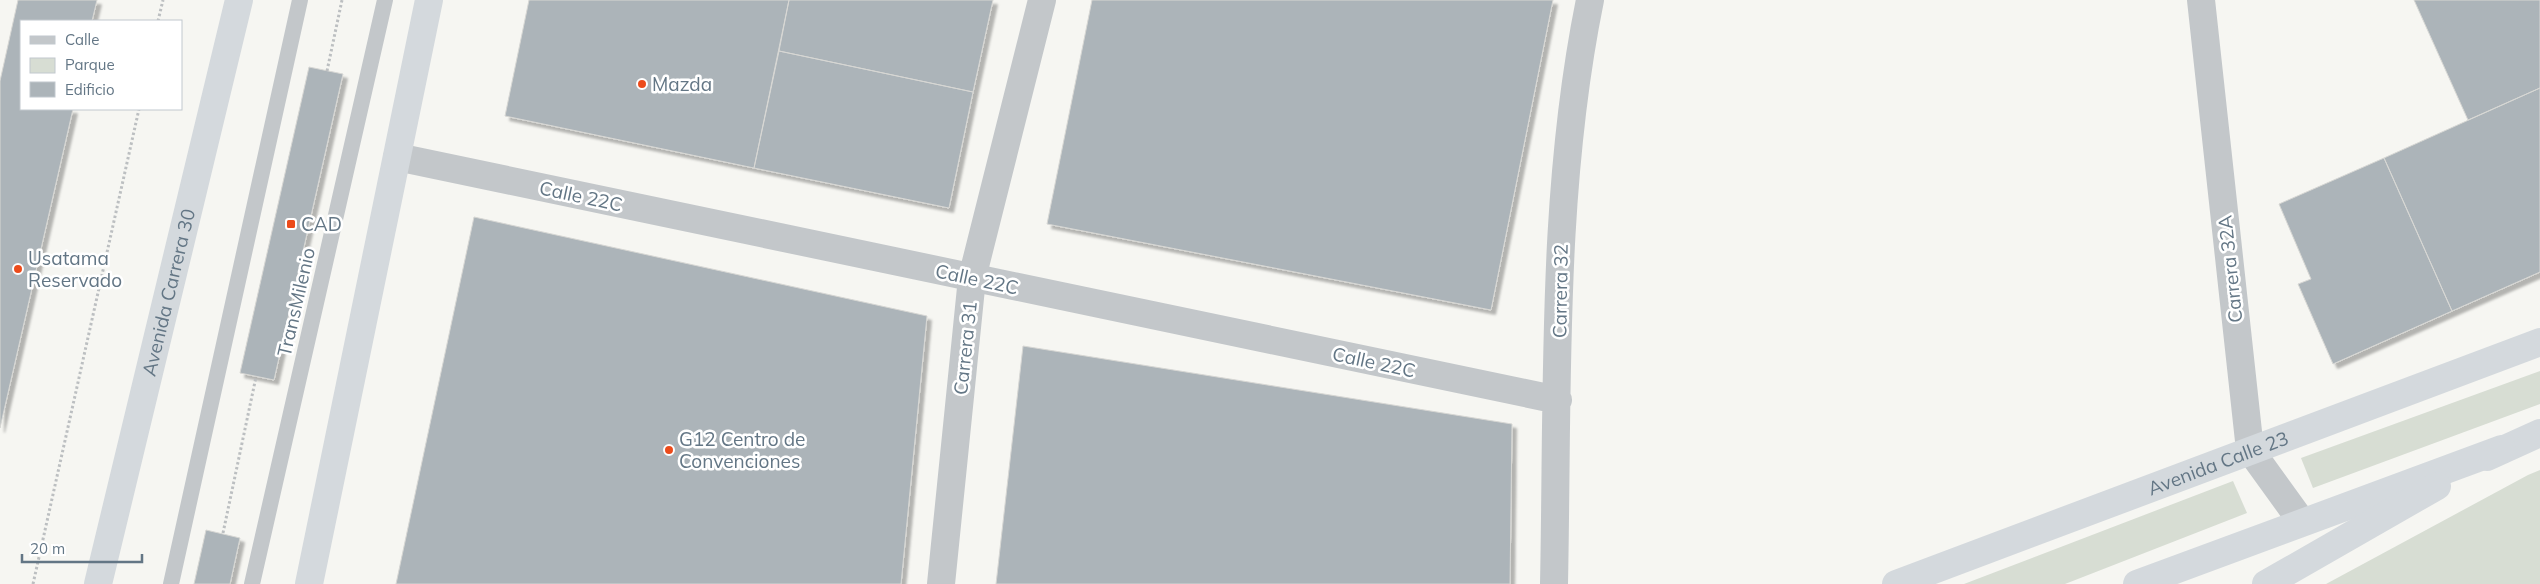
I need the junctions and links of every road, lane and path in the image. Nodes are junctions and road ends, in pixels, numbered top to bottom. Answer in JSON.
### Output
{"nodes":[{"id":1,"x":163,"y":0,"type":"edge"},
{"id":2,"x":239,"y":0,"type":"edge"},
{"id":3,"x":300,"y":0,"type":"edge"},
{"id":4,"x":342,"y":0,"type":"edge"},
{"id":5,"x":385,"y":0,"type":"edge"},
{"id":6,"x":429,"y":0,"type":"edge"},
{"id":7,"x":1042,"y":0,"type":"edge"},
{"id":8,"x":1590,"y":0,"type":"edge"},
{"id":9,"x":2201,"y":0,"type":"edge"},
{"id":10,"x":158,"y":20,"type":"edge"},
{"id":11,"x":327,"y":71,"type":"dead end"},
{"id":12,"x":139,"y":110,"type":"edge"},
{"id":13,"x":397,"y":157,"type":"junction"},
{"id":14,"x":972,"y":278,"type":"junction"},
{"id":15,"x":2540,"y":342,"type":"edge"},
{"id":16,"x":256,"y":377,"type":"dead end"},
{"id":17,"x":1558,"y":400,"type":"junction"},
{"id":18,"x":2540,"y":433,"type":"edge"},
{"id":19,"x":2502,"y":449,"type":"junction"},
{"id":20,"x":2250,"y":450,"type":"junction"},
{"id":21,"x":2302,"y":522,"type":"junction"},
{"id":22,"x":223,"y":533,"type":"dead end"},
{"id":23,"x":33,"y":584,"type":"edge"},
{"id":24,"x":98,"y":584,"type":"edge"},
{"id":25,"x":171,"y":584,"type":"edge"},
{"id":26,"x":252,"y":584,"type":"edge"},
{"id":27,"x":310,"y":584,"type":"edge"},
{"id":28,"x":940,"y":584,"type":"edge"},
{"id":29,"x":1554,"y":584,"type":"edge"},
{"id":30,"x":1896,"y":584,"type":"edge"},
{"id":31,"x":2137,"y":584,"type":"edge"},
{"id":32,"x":2266,"y":584,"type":"edge"}],
"edges":[{"from":1,"to":10,"type":"path"},
{"from":2,"to":24,"type":"highway","name":"Avenida Carrera 30"},
{"from":3,"to":25,"type":"lane"},
{"from":4,"to":11,"type":"path"},
{"from":5,"to":26,"type":"lane","name":"TransMilenio"},
{"from":6,"to":13,"type":"highway"},
{"from":7,"to":14,"type":"street","name":"Carrera 31"},
{"from":8,"to":17,"type":"street","name":"Carrera 32"},
{"from":9,"to":20,"type":"street","name":"Carrera 32A"},
{"from":12,"to":23,"type":"path"},
{"from":13,"to":14,"type":"street","name":"Calle 22C"},
{"from":13,"to":27,"type":"highway"},
{"from":14,"to":17,"type":"street","name":"Calle 22C"},
{"from":14,"to":28,"type":"street","name":"Carrera 31"},
{"from":15,"to":20,"type":"highway","name":"Avenida Calle 23"},
{"from":16,"to":22,"type":"path"},
{"from":17,"to":29,"type":"street","name":"Carrera 32"},
{"from":18,"to":19,"type":"highway"},
{"from":19,"to":21,"type":"highway"},
{"from":19,"to":32,"type":"highway"},
{"from":20,"to":21,"type":"street","name":"Carrera 32A"},
{"from":20,"to":30,"type":"highway","name":"Avenida Calle 23"},
{"from":21,"to":31,"type":"highway"}]}
